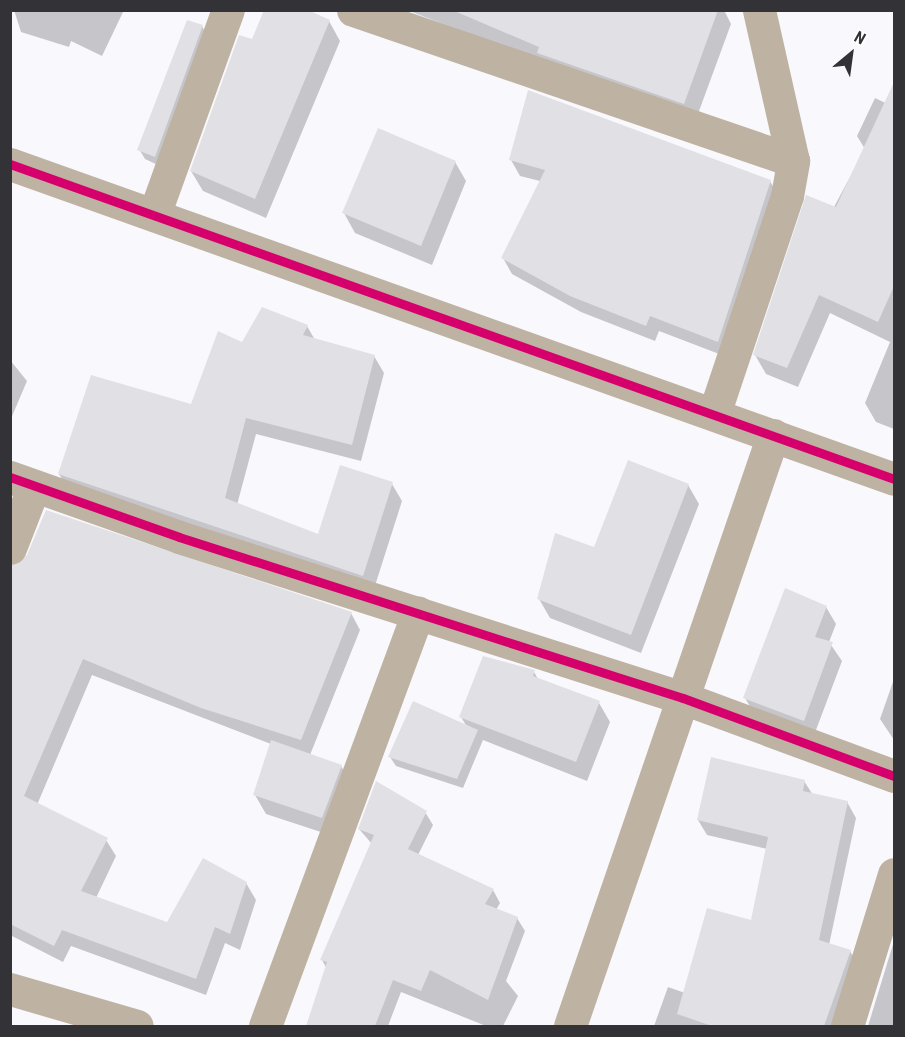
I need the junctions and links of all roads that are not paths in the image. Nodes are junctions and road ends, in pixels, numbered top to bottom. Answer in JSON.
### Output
{"nodes":[{"id":1,"x":228,"y":10,"type":"edge"},
{"id":2,"x":353,"y":10,"type":"edge"},
{"id":3,"x":759,"y":10,"type":"edge"},
{"id":4,"x":793,"y":161,"type":"junction"},
{"id":5,"x":10,"y":164,"type":"edge"},
{"id":6,"x":154,"y":215,"type":"junction"},
{"id":7,"x":714,"y":414,"type":"junction"},
{"id":8,"x":772,"y":435,"type":"junction"},
{"id":9,"x":894,"y":479,"type":"edge"},
{"id":10,"x":22,"y":482,"type":"edge"},
{"id":11,"x":10,"y":548,"type":"edge"},
{"id":12,"x":418,"y":612,"type":"junction"},
{"id":13,"x":684,"y":698,"type":"junction"},
{"id":14,"x":894,"y":776,"type":"edge"},
{"id":15,"x":894,"y":874,"type":"edge"},
{"id":16,"x":10,"y":988,"type":"edge"},
{"id":17,"x":137,"y":1026,"type":"edge"},
{"id":18,"x":265,"y":1026,"type":"edge"},
{"id":19,"x":570,"y":1026,"type":"edge"},
{"id":20,"x":847,"y":1026,"type":"edge"}],
"edges":[{"from":1,"to":6,"type":"street"},
{"from":2,"to":4,"type":"street"},
{"from":3,"to":4,"type":"street"},
{"from":4,"to":7,"type":"street"},
{"from":5,"to":6,"type":"street"},
{"from":6,"to":7,"type":"street"},
{"from":7,"to":8,"type":"street"},
{"from":8,"to":9,"type":"street"},
{"from":8,"to":13,"type":"street"},
{"from":10,"to":11,"type":"street"},
{"from":10,"to":12,"type":"street"},
{"from":12,"to":13,"type":"street"},
{"from":12,"to":18,"type":"street"},
{"from":13,"to":14,"type":"street"},
{"from":13,"to":19,"type":"street"},
{"from":15,"to":20,"type":"street"},
{"from":16,"to":17,"type":"street"}]}
